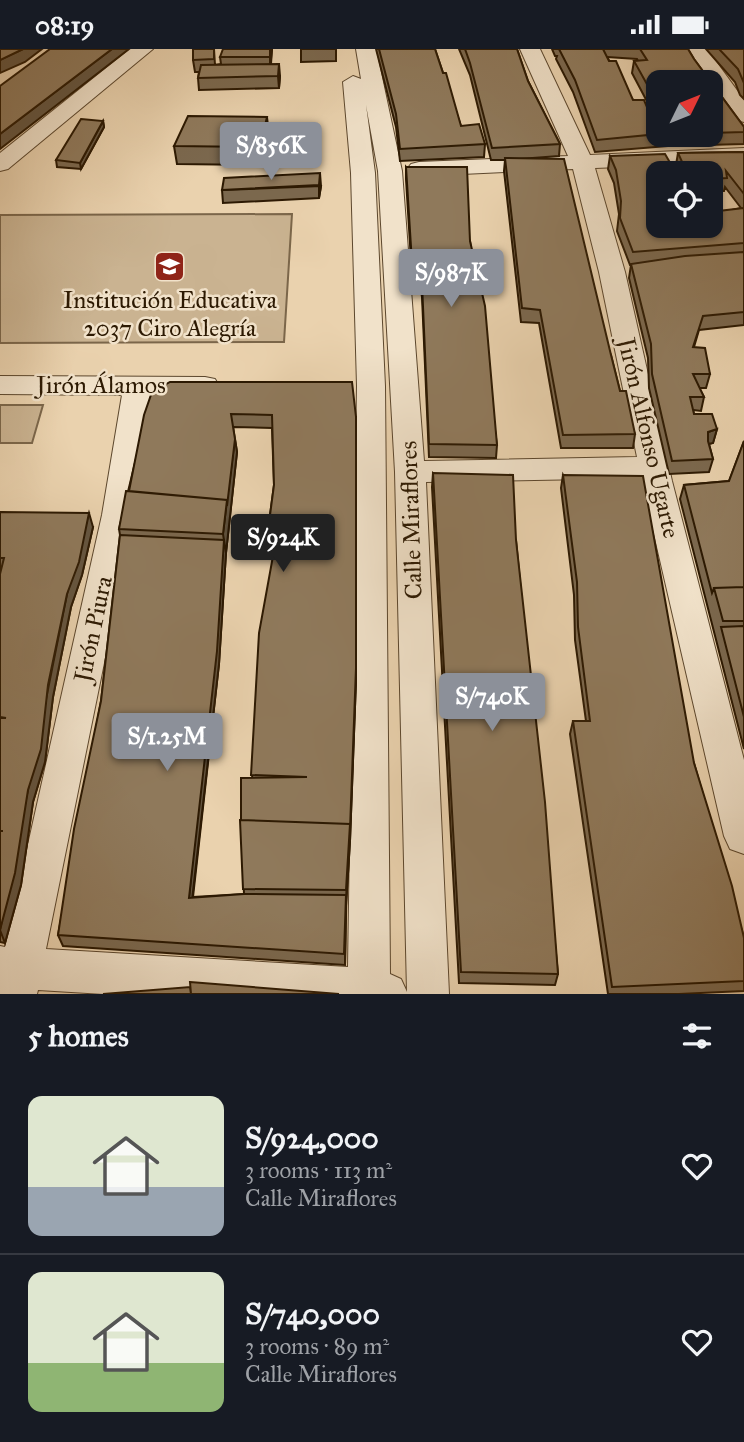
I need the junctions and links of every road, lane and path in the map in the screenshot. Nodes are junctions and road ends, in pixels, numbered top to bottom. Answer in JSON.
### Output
{"nodes":[{"id":1,"x":143,"y":49,"type":"edge"},
{"id":2,"x":349,"y":49,"type":"edge"},
{"id":3,"x":366,"y":49,"type":"edge"},
{"id":4,"x":530,"y":49,"type":"edge"},
{"id":5,"x":697,"y":49,"type":"edge"},
{"id":6,"x":744,"y":115,"type":"edge"},
{"id":7,"x":744,"y":156,"type":"edge"},
{"id":8,"x":582,"y":161,"type":"junction"},
{"id":9,"x":0,"y":164,"type":"edge"},
{"id":10,"x":390,"y":171,"type":"junction"},
{"id":11,"x":0,"y":385,"type":"edge"},
{"id":12,"x":138,"y":386,"type":"junction"},
{"id":13,"x":234,"y":386,"type":"edge"},
{"id":14,"x":654,"y":467,"type":"junction"},
{"id":15,"x":410,"y":472,"type":"junction"},
{"id":16,"x":744,"y":836,"type":"edge"},
{"id":17,"x":13,"y":976,"type":"edge"},
{"id":18,"x":375,"y":992,"type":"edge"},
{"id":19,"x":428,"y":994,"type":"edge"}],
"edges":[{"from":1,"to":9,"type":"street"},
{"from":2,"to":18,"type":"street","name":"Calle Miraflores"},
{"from":3,"to":10,"type":"street","name":"Calle Miraflores"},
{"from":4,"to":8,"type":"street","name":"Jirón Alfonso Ugarte"},
{"from":5,"to":6,"type":"street"},
{"from":7,"to":8,"type":"street"},
{"from":8,"to":10,"type":"street"},
{"from":8,"to":14,"type":"street","name":"Jirón Alfonso Ugarte"},
{"from":10,"to":15,"type":"street","name":"Calle Miraflores"},
{"from":11,"to":12,"type":"street","name":"Jirón Álamos"},
{"from":12,"to":13,"type":"street","name":"Jirón Álamos"},
{"from":12,"to":17,"type":"street","name":"Jirón Piura"},
{"from":14,"to":15,"type":"street"},
{"from":14,"to":16,"type":"street","name":"Jirón Alfonso Ugarte"},
{"from":15,"to":19,"type":"street","name":"Calle Miraflores"},
{"from":17,"to":18,"type":"street"}]}
